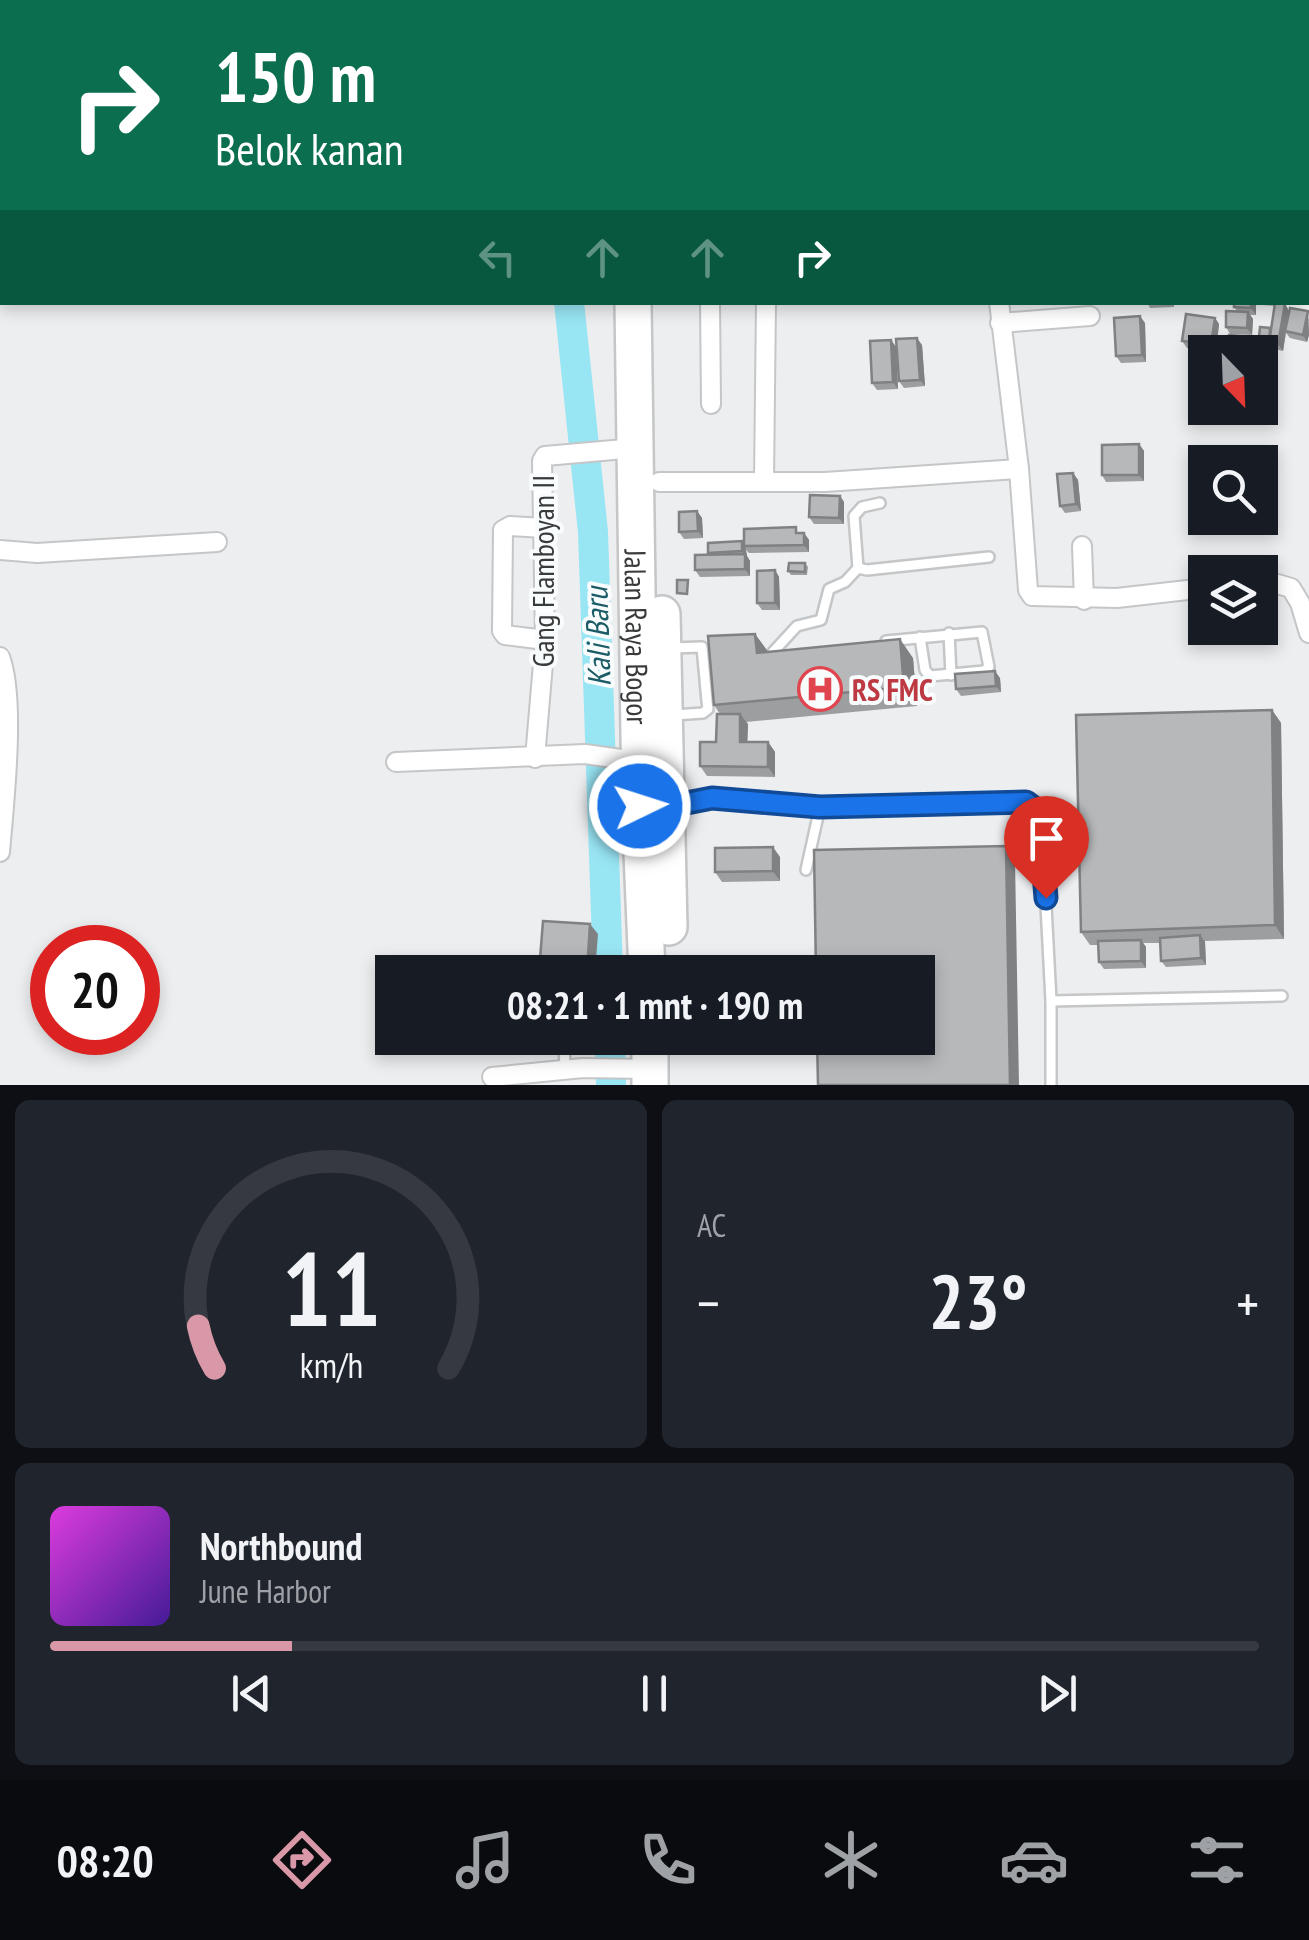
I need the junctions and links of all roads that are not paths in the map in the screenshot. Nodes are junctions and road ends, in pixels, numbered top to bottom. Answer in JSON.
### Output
{"nodes":[{"id":1,"x":633,"y":305,"type":"edge"},
{"id":2,"x":655,"y":305,"type":"edge"},
{"id":3,"x":710,"y":305,"type":"edge"},
{"id":4,"x":766,"y":305,"type":"edge"},
{"id":5,"x":999,"y":305,"type":"edge"},
{"id":6,"x":1090,"y":316,"type":"dead end"},
{"id":7,"x":1000,"y":323,"type":"junction"},
{"id":8,"x":711,"y":404,"type":"dead end"},
{"id":9,"x":626,"y":450,"type":"junction"},
{"id":10,"x":1019,"y":468,"type":"junction"},
{"id":11,"x":764,"y":481,"type":"junction"},
{"id":12,"x":659,"y":482,"type":"junction"},
{"id":13,"x":880,"y":503,"type":"dead end"},
{"id":14,"x":544,"y":528,"type":"junction"},
{"id":15,"x":217,"y":542,"type":"dead end"},
{"id":16,"x":1082,"y":546,"type":"dead end"},
{"id":17,"x":0,"y":550,"type":"edge"},
{"id":18,"x":988,"y":557,"type":"dead end"},
{"id":19,"x":858,"y":568,"type":"junction"},
{"id":20,"x":1278,"y":584,"type":"edge"},
{"id":21,"x":1188,"y":590,"type":"edge"},
{"id":22,"x":1084,"y":600,"type":"junction"},
{"id":23,"x":948,"y":633,"type":"junction"},
{"id":24,"x":1309,"y":633,"type":"edge"},
{"id":25,"x":920,"y":637,"type":"junction"},
{"id":26,"x":545,"y":640,"type":"junction"},
{"id":27,"x":882,"y":641,"type":"edge"},
{"id":28,"x":650,"y":648,"type":"junction"},
{"id":29,"x":788,"y":651,"type":"edge"},
{"id":30,"x":773,"y":652,"type":"junction"},
{"id":31,"x":756,"y":653,"type":"edge"},
{"id":32,"x":721,"y":655,"type":"edge"},
{"id":33,"x":0,"y":657,"type":"edge"},
{"id":34,"x":704,"y":658,"type":"junction"},
{"id":35,"x":951,"y":675,"type":"junction"},
{"id":36,"x":666,"y":716,"type":"junction"},
{"id":37,"x":536,"y":758,"type":"junction"},
{"id":38,"x":635,"y":761,"type":"junction"},
{"id":39,"x":396,"y":762,"type":"dead end"},
{"id":40,"x":653,"y":807,"type":"junction"},
{"id":41,"x":820,"y":807,"type":"junction"},
{"id":42,"x":0,"y":852,"type":"edge"},
{"id":43,"x":806,"y":870,"type":"dead end"},
{"id":44,"x":648,"y":955,"type":"edge"},
{"id":45,"x":667,"y":955,"type":"edge"},
{"id":46,"x":1282,"y":996,"type":"dead end"},
{"id":47,"x":1051,"y":1001,"type":"junction"},
{"id":48,"x":649,"y":1069,"type":"edge"},
{"id":49,"x":575,"y":1073,"type":"edge"},
{"id":50,"x":492,"y":1077,"type":"dead end"},
{"id":51,"x":1051,"y":1085,"type":"edge"}],
"edges":[{"from":1,"to":9,"type":"highway","name":"Jalan Raya Bogor"},
{"from":2,"to":12,"type":"highway","name":"Jalan Raya Bogor"},
{"from":3,"to":8,"type":"street"},
{"from":4,"to":11,"type":"street"},
{"from":5,"to":7,"type":"street"},
{"from":6,"to":7,"type":"street"},
{"from":7,"to":10,"type":"street"},
{"from":9,"to":14,"type":"street","name":"Gang Flamboyan II"},
{"from":9,"to":28,"type":"highway","name":"Jalan Raya Bogor"},
{"from":10,"to":11,"type":"street"},
{"from":10,"to":22,"type":"street"},
{"from":11,"to":12,"type":"street"},
{"from":12,"to":28,"type":"highway","name":"Jalan Raya Bogor"},
{"from":13,"to":19,"type":"lane"},
{"from":14,"to":26,"type":"street","name":"Gang Flamboyan II"},
{"from":14,"to":26,"type":"street"},
{"from":15,"to":17,"type":"street"},
{"from":16,"to":22,"type":"street"},
{"from":18,"to":19,"type":"lane"},
{"from":19,"to":30,"type":"lane"},
{"from":20,"to":24,"type":"street"},
{"from":21,"to":22,"type":"street"},
{"from":23,"to":25,"type":"lane"},
{"from":23,"to":35,"type":"lane"},
{"from":23,"to":35,"type":"lane"},
{"from":25,"to":27,"type":"lane"},
{"from":25,"to":35,"type":"lane"},
{"from":26,"to":37,"type":"street","name":"Gang Flamboyan II"},
{"from":28,"to":34,"type":"lane"},
{"from":28,"to":36,"type":"highway","name":"Jalan Raya Bogor"},
{"from":28,"to":38,"type":"highway","name":"Jalan Raya Bogor"},
{"from":29,"to":30,"type":"lane"},
{"from":30,"to":31,"type":"lane"},
{"from":32,"to":34,"type":"lane"},
{"from":33,"to":42,"type":"street"},
{"from":34,"to":36,"type":"lane"},
{"from":36,"to":40,"type":"highway","name":"Jalan Raya Bogor"},
{"from":37,"to":38,"type":"street"},
{"from":37,"to":39,"type":"street"},
{"from":38,"to":40,"type":"highway","name":"Jalan Raya Bogor"},
{"from":40,"to":41,"type":"lane"},
{"from":40,"to":44,"type":"highway","name":"Jalan Raya Bogor"},
{"from":40,"to":45,"type":"highway","name":"Jalan Raya Bogor"},
{"from":41,"to":43,"type":"lane"},
{"from":41,"to":47,"type":"lane"},
{"from":46,"to":47,"type":"lane"},
{"from":47,"to":51,"type":"lane"},
{"from":48,"to":49,"type":"street"},
{"from":49,"to":50,"type":"street"}]}
